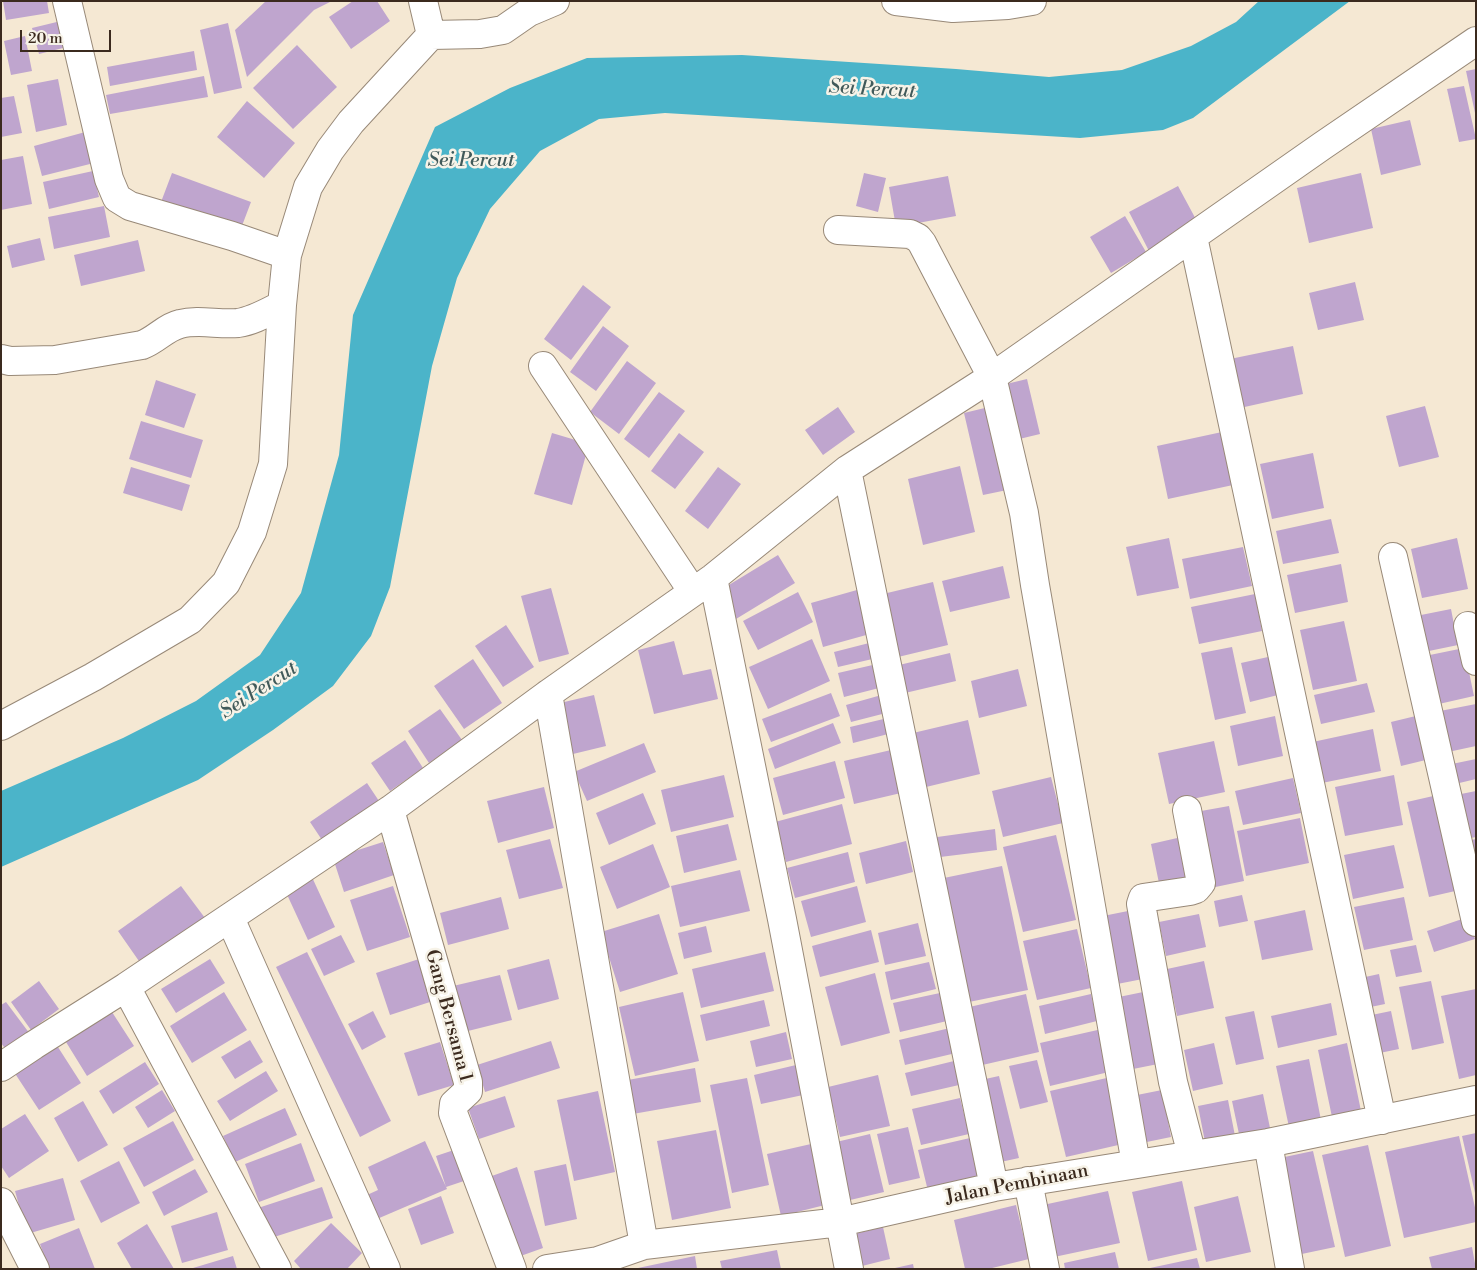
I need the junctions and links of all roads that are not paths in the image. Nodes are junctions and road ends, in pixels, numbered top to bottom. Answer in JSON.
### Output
{"nodes":[{"id":1,"x":67,"y":1,"type":"edge"},
{"id":2,"x":423,"y":1,"type":"edge"},
{"id":3,"x":554,"y":1,"type":"edge"},
{"id":4,"x":896,"y":1,"type":"edge"},
{"id":5,"x":1032,"y":1,"type":"edge"},
{"id":6,"x":431,"y":35,"type":"junction"},
{"id":7,"x":1476,"y":41,"type":"edge"},
{"id":8,"x":838,"y":230,"type":"dead end"},
{"id":9,"x":1193,"y":237,"type":"junction"},
{"id":10,"x":286,"y":255,"type":"junction"},
{"id":11,"x":282,"y":305,"type":"junction"},
{"id":12,"x":1,"y":359,"type":"edge"},
{"id":13,"x":543,"y":366,"type":"dead end"},
{"id":14,"x":992,"y":377,"type":"junction"},
{"id":15,"x":847,"y":470,"type":"junction"},
{"id":16,"x":1393,"y":557,"type":"dead end"},
{"id":17,"x":703,"y":586,"type":"junction"},
{"id":18,"x":1468,"y":626,"type":"dead end"},
{"id":19,"x":1476,"y":661,"type":"edge"},
{"id":20,"x":548,"y":694,"type":"junction"},
{"id":21,"x":1,"y":726,"type":"edge"},
{"id":22,"x":390,"y":810,"type":"junction"},
{"id":23,"x":1187,"y":810,"type":"dead end"},
{"id":24,"x":230,"y":918,"type":"junction"},
{"id":25,"x":1476,"y":922,"type":"edge"},
{"id":26,"x":126,"y":987,"type":"junction"},
{"id":27,"x":1,"y":1067,"type":"edge"},
{"id":28,"x":1476,"y":1100,"type":"edge"},
{"id":29,"x":1382,"y":1120,"type":"junction"},
{"id":30,"x":1268,"y":1143,"type":"junction"},
{"id":31,"x":1192,"y":1155,"type":"junction"},
{"id":32,"x":1136,"y":1164,"type":"junction"},
{"id":33,"x":1028,"y":1181,"type":"junction"},
{"id":34,"x":994,"y":1187,"type":"junction"},
{"id":35,"x":1,"y":1202,"type":"edge"},
{"id":36,"x":840,"y":1222,"type":"junction"},
{"id":37,"x":644,"y":1245,"type":"junction"},
{"id":38,"x":553,"y":1267,"type":"edge"},
{"id":39,"x":35,"y":1269,"type":"edge"},
{"id":40,"x":277,"y":1269,"type":"edge"},
{"id":41,"x":386,"y":1269,"type":"edge"},
{"id":42,"x":512,"y":1269,"type":"edge"},
{"id":43,"x":848,"y":1269,"type":"edge"},
{"id":44,"x":1044,"y":1269,"type":"edge"},
{"id":45,"x":1290,"y":1269,"type":"edge"}],
"edges":[{"from":1,"to":10,"type":"street"},
{"from":2,"to":6,"type":"street"},
{"from":3,"to":6,"type":"street"},
{"from":4,"to":5,"type":"street"},
{"from":6,"to":10,"type":"street"},
{"from":7,"to":9,"type":"street"},
{"from":8,"to":14,"type":"street"},
{"from":9,"to":14,"type":"street"},
{"from":9,"to":29,"type":"street"},
{"from":10,"to":11,"type":"street"},
{"from":11,"to":12,"type":"street"},
{"from":11,"to":21,"type":"street"},
{"from":13,"to":17,"type":"street"},
{"from":14,"to":15,"type":"street"},
{"from":14,"to":32,"type":"street"},
{"from":15,"to":17,"type":"street"},
{"from":15,"to":34,"type":"street"},
{"from":16,"to":25,"type":"street"},
{"from":17,"to":20,"type":"street"},
{"from":17,"to":36,"type":"street"},
{"from":18,"to":19,"type":"street"},
{"from":20,"to":22,"type":"street"},
{"from":20,"to":37,"type":"street"},
{"from":22,"to":24,"type":"street"},
{"from":22,"to":42,"type":"street","name":"Gang Bersama 1"},
{"from":23,"to":31,"type":"street"},
{"from":24,"to":26,"type":"street"},
{"from":24,"to":41,"type":"street"},
{"from":26,"to":27,"type":"street"},
{"from":26,"to":40,"type":"street"},
{"from":28,"to":29,"type":"street","name":"Jalan Pembinaan"},
{"from":29,"to":30,"type":"street","name":"Jalan Pembinaan"},
{"from":30,"to":31,"type":"street","name":"Jalan Pembinaan"},
{"from":30,"to":45,"type":"street"},
{"from":31,"to":32,"type":"street","name":"Jalan Pembinaan"},
{"from":32,"to":33,"type":"street","name":"Jalan Pembinaan"},
{"from":33,"to":34,"type":"street","name":"Jalan Pembinaan"},
{"from":33,"to":44,"type":"street"},
{"from":34,"to":36,"type":"street","name":"Jalan Pembinaan"},
{"from":35,"to":39,"type":"street"},
{"from":36,"to":37,"type":"street","name":"Jalan Pembinaan"},
{"from":36,"to":43,"type":"street"},
{"from":37,"to":38,"type":"street","name":"Jalan Pembinaan"}]}
